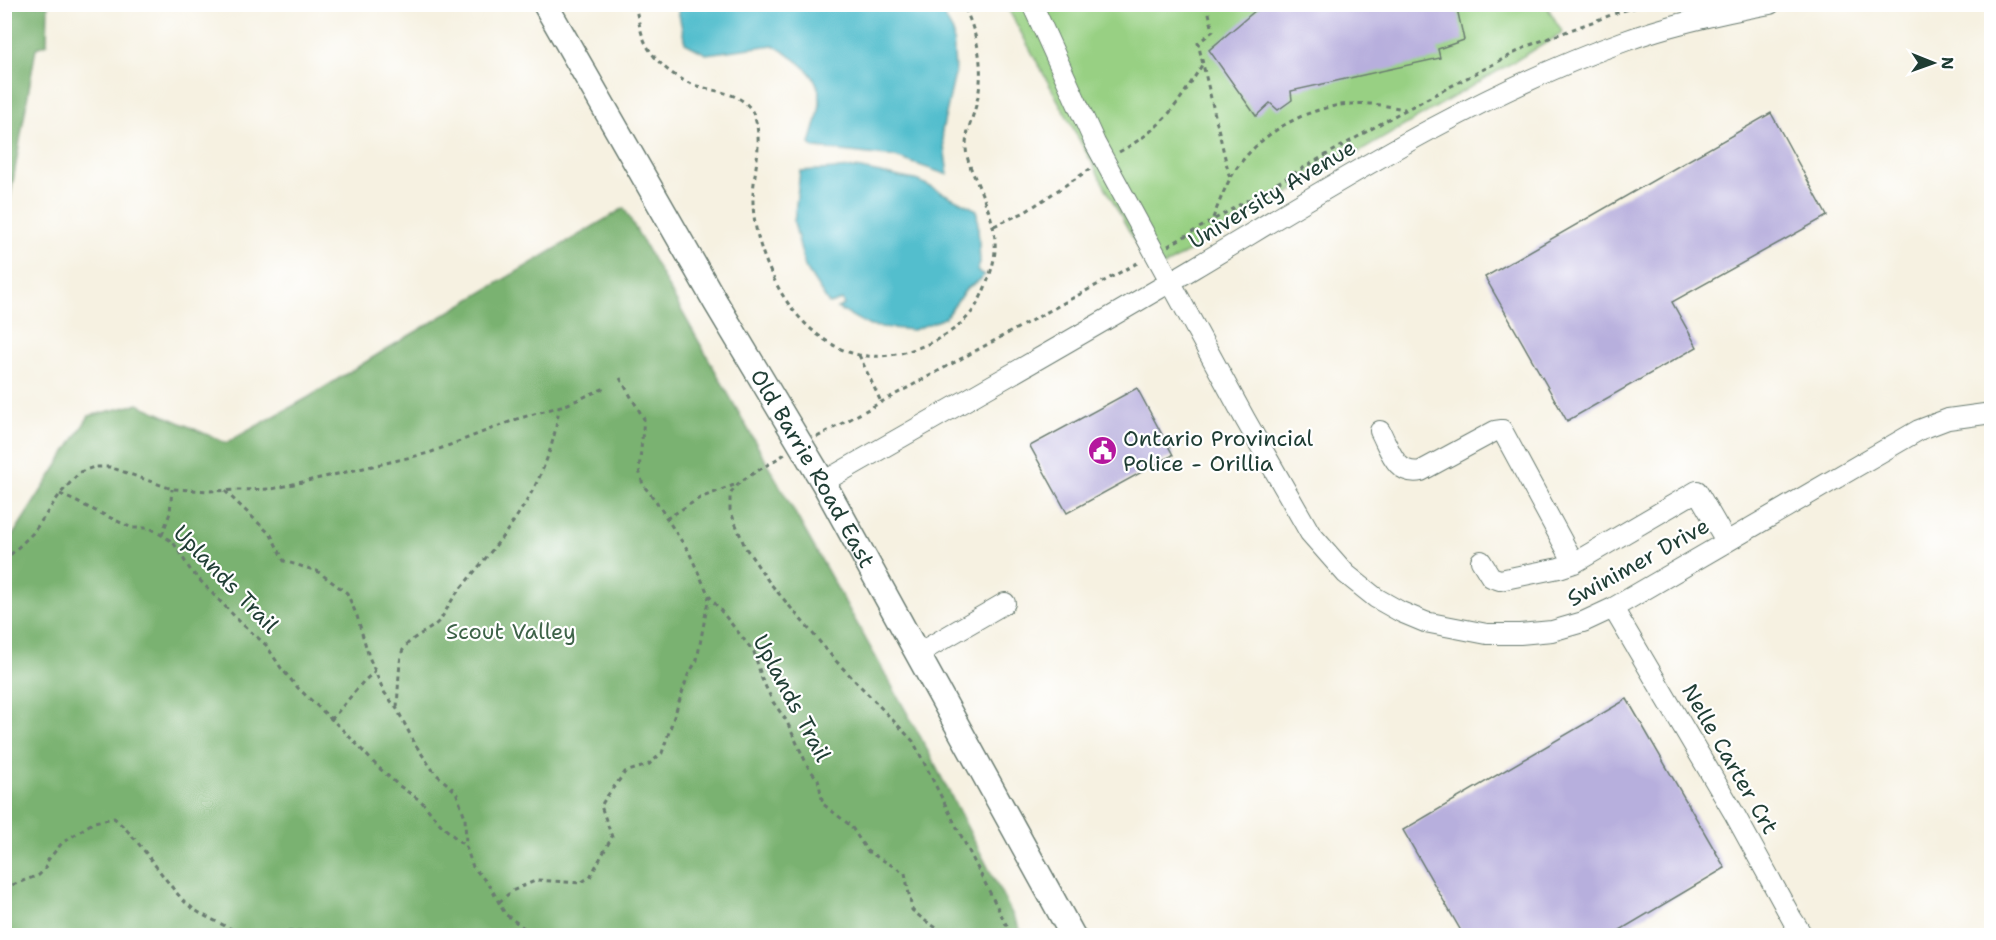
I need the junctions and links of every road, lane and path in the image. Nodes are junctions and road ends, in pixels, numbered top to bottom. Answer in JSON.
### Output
{"nodes":[{"id":1,"x":545,"y":4,"type":"edge"},
{"id":2,"x":634,"y":4,"type":"edge"},
{"id":3,"x":963,"y":4,"type":"edge"},
{"id":4,"x":1032,"y":4,"type":"edge"},
{"id":5,"x":1207,"y":4,"type":"edge"},
{"id":6,"x":1647,"y":4,"type":"edge"},
{"id":7,"x":1770,"y":4,"type":"edge"},
{"id":8,"x":1407,"y":109,"type":"junction"},
{"id":9,"x":1230,"y":181,"type":"junction"},
{"id":10,"x":1212,"y":220,"type":"junction"},
{"id":11,"x":1154,"y":254,"type":"junction"},
{"id":12,"x":1170,"y":283,"type":"junction"},
{"id":13,"x":859,"y":354,"type":"junction"},
{"id":14,"x":620,"y":378,"type":"dead end"},
{"id":15,"x":607,"y":387,"type":"dead end"},
{"id":16,"x":880,"y":402,"type":"junction"},
{"id":17,"x":560,"y":406,"type":"junction"},
{"id":18,"x":1992,"y":413,"type":"edge"},
{"id":19,"x":1380,"y":431,"type":"dead end"},
{"id":20,"x":814,"y":438,"type":"dead end"},
{"id":21,"x":774,"y":460,"type":"dead end"},
{"id":22,"x":823,"y":482,"type":"junction"},
{"id":23,"x":738,"y":484,"type":"junction"},
{"id":24,"x":172,"y":489,"type":"junction"},
{"id":25,"x":225,"y":491,"type":"junction"},
{"id":26,"x":60,"y":494,"type":"junction"},
{"id":27,"x":666,"y":519,"type":"junction"},
{"id":28,"x":162,"y":535,"type":"junction"},
{"id":29,"x":1726,"y":541,"type":"junction"},
{"id":30,"x":4,"y":561,"type":"edge"},
{"id":31,"x":1481,"y":561,"type":"dead end"},
{"id":32,"x":1574,"y":563,"type":"junction"},
{"id":33,"x":709,"y":596,"type":"junction"},
{"id":34,"x":1005,"y":603,"type":"dead end"},
{"id":35,"x":1613,"y":608,"type":"junction"},
{"id":36,"x":917,"y":654,"type":"junction"},
{"id":37,"x":375,"y":671,"type":"junction"},
{"id":38,"x":397,"y":709,"type":"junction"},
{"id":39,"x":331,"y":720,"type":"junction"},
{"id":40,"x":466,"y":847,"type":"junction"},
{"id":41,"x":4,"y":888,"type":"edge"},
{"id":42,"x":499,"y":902,"type":"junction"},
{"id":43,"x":242,"y":935,"type":"edge"},
{"id":44,"x":378,"y":936,"type":"edge"},
{"id":45,"x":535,"y":936,"type":"edge"},
{"id":46,"x":949,"y":936,"type":"edge"},
{"id":47,"x":1012,"y":936,"type":"edge"},
{"id":48,"x":1073,"y":936,"type":"edge"},
{"id":49,"x":1803,"y":936,"type":"edge"}],
"edges":[{"from":1,"to":22,"type":"main road","name":"Old Barrie Road East"},
{"from":2,"to":13,"type":"path"},
{"from":3,"to":13,"type":"path"},
{"from":4,"to":11,"type":"street","name":"Swinimer Drive"},
{"from":5,"to":9,"type":"path"},
{"from":6,"to":8,"type":"path"},
{"from":7,"to":12,"type":"street","name":"University Avenue"},
{"from":8,"to":9,"type":"path"},
{"from":8,"to":10,"type":"path"},
{"from":9,"to":10,"type":"path"},
{"from":10,"to":11,"type":"path"},
{"from":11,"to":12,"type":"street","name":"Swinimer Drive"},
{"from":11,"to":16,"type":"path"},
{"from":12,"to":22,"type":"street","name":"University Avenue"},
{"from":12,"to":35,"type":"street","name":"Swinimer Drive"},
{"from":13,"to":16,"type":"path"},
{"from":14,"to":27,"type":"path","name":"Uplands Trail"},
{"from":15,"to":17,"type":"path","name":"Uplands Trail"},
{"from":16,"to":20,"type":"path"},
{"from":17,"to":25,"type":"path","name":"Uplands Trail"},
{"from":17,"to":38,"type":"path"},
{"from":18,"to":29,"type":"street","name":"Swinimer Drive"},
{"from":19,"to":32,"type":"street"},
{"from":21,"to":23,"type":"path"},
{"from":22,"to":36,"type":"main road","name":"Old Barrie Road East"},
{"from":23,"to":27,"type":"path"},
{"from":23,"to":47,"type":"path"},
{"from":24,"to":25,"type":"path","name":"Uplands Trail"},
{"from":24,"to":26,"type":"path","name":"Uplands Trail"},
{"from":24,"to":28,"type":"path"},
{"from":25,"to":37,"type":"path"},
{"from":26,"to":28,"type":"path","name":"Uplands Trail"},
{"from":26,"to":30,"type":"path"},
{"from":27,"to":33,"type":"path","name":"Uplands Trail"},
{"from":28,"to":39,"type":"path","name":"Uplands Trail"},
{"from":29,"to":32,"type":"street"},
{"from":29,"to":35,"type":"street","name":"Swinimer Drive"},
{"from":31,"to":32,"type":"street"},
{"from":33,"to":42,"type":"path"},
{"from":33,"to":46,"type":"path","name":"Uplands Trail"},
{"from":34,"to":36,"type":"street"},
{"from":35,"to":49,"type":"street","name":"Nelle Carter Crt"},
{"from":36,"to":48,"type":"main road","name":"Old Barrie Road East"},
{"from":37,"to":38,"type":"path"},
{"from":37,"to":39,"type":"path"},
{"from":38,"to":40,"type":"path"},
{"from":39,"to":40,"type":"path","name":"Uplands Trail"},
{"from":40,"to":42,"type":"path","name":"Uplands Trail"},
{"from":41,"to":43,"type":"path"},
{"from":42,"to":45,"type":"path","name":"Uplands Trail"},
{"from":43,"to":44,"type":"path"}]}
